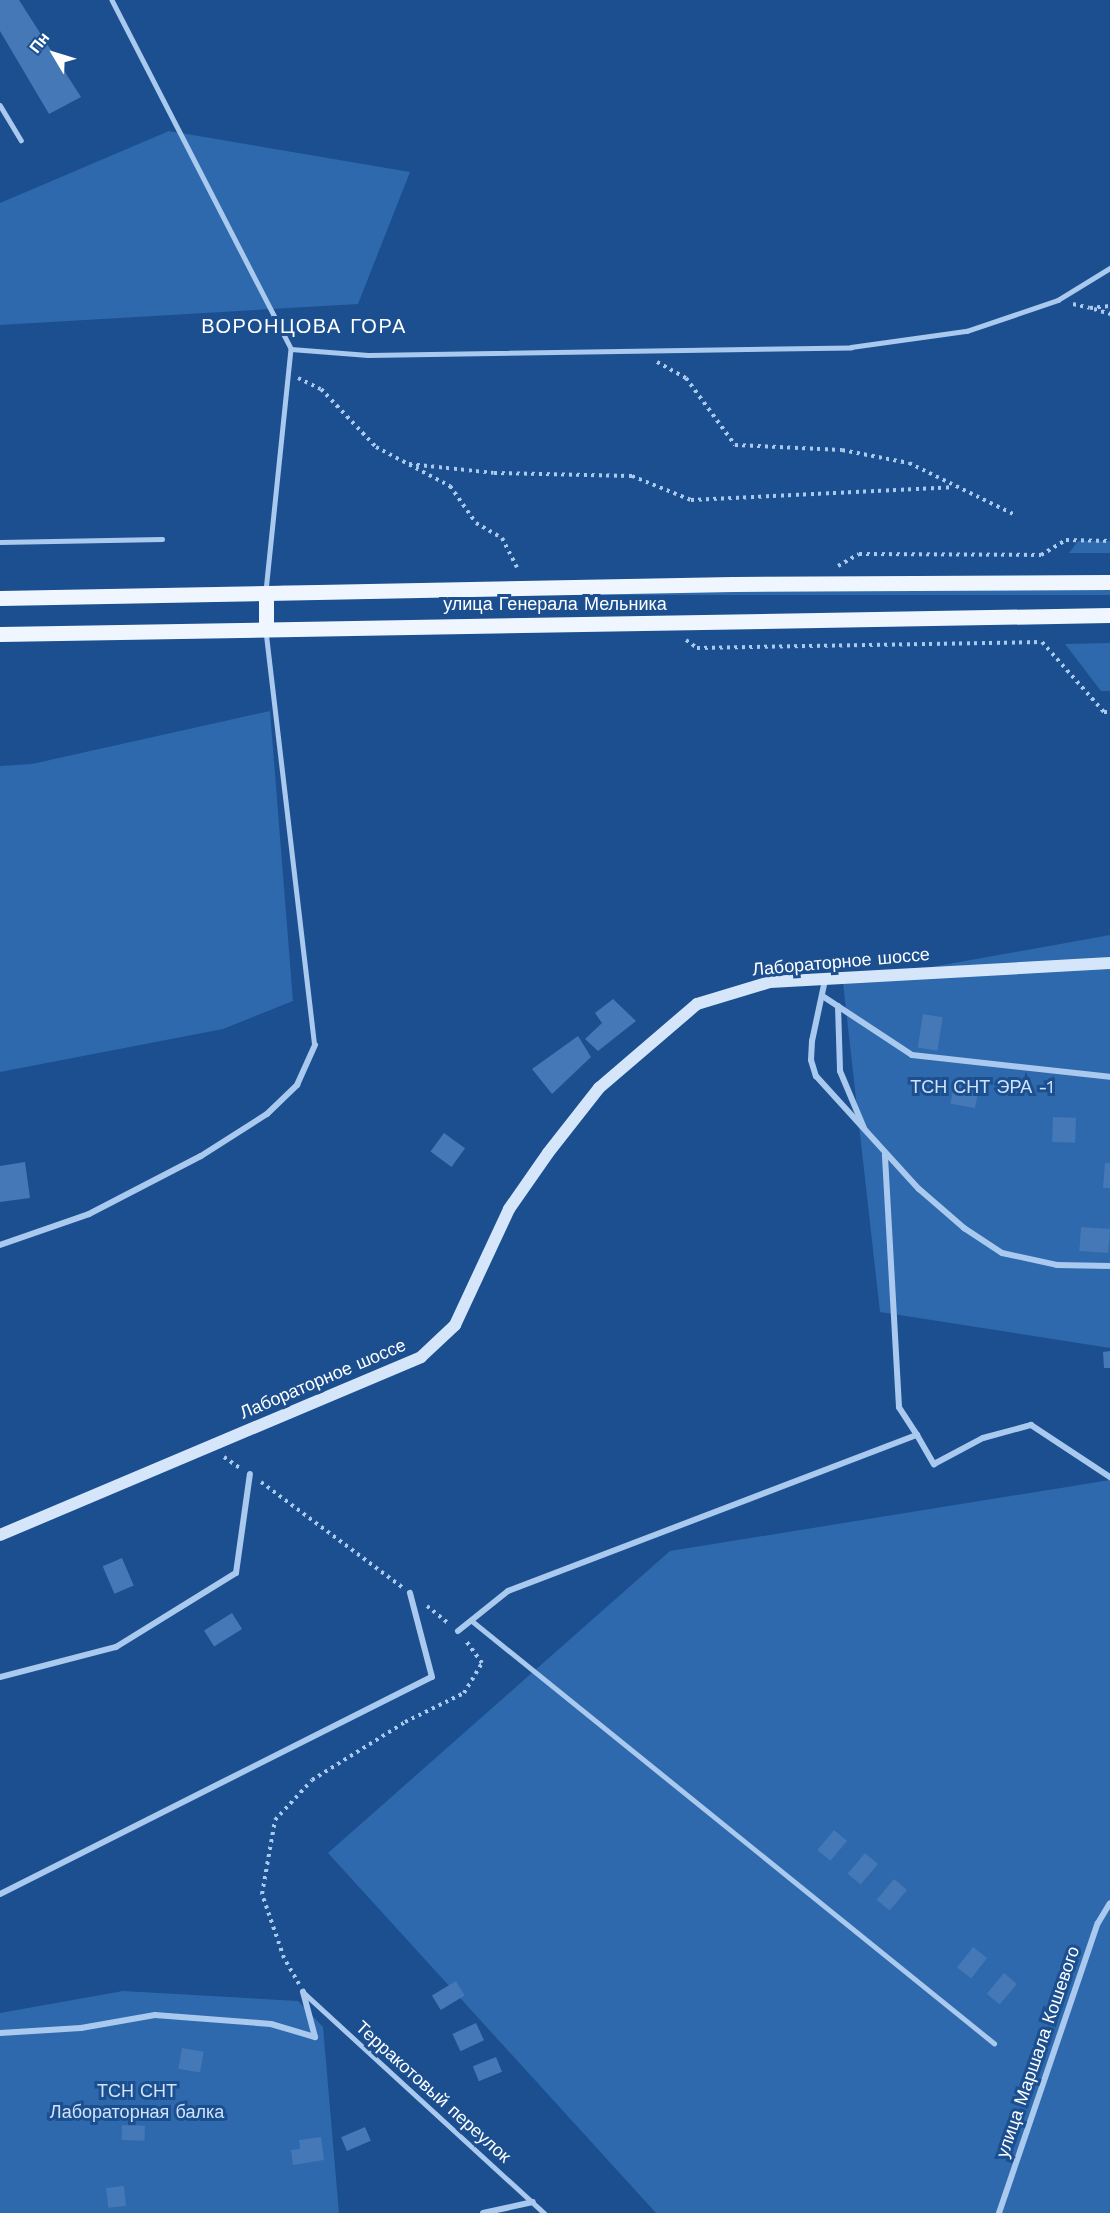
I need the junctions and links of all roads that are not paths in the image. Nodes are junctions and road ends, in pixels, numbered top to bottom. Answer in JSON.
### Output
{"nodes":[{"id":1,"x":112,"y":0,"type":"edge"},
{"id":2,"x":0,"y":105,"type":"edge"},
{"id":3,"x":21,"y":140,"type":"dead end"},
{"id":4,"x":1110,"y":268,"type":"edge"},
{"id":5,"x":291,"y":349,"type":"junction"},
{"id":6,"x":162,"y":539,"type":"dead end"},
{"id":7,"x":0,"y":542,"type":"edge"},
{"id":8,"x":1110,"y":582,"type":"edge"},
{"id":9,"x":266,"y":593,"type":"junction"},
{"id":10,"x":0,"y":598,"type":"edge"},
{"id":11,"x":1110,"y":615,"type":"edge"},
{"id":12,"x":266,"y":628,"type":"junction"},
{"id":13,"x":0,"y":634,"type":"edge"},
{"id":14,"x":1110,"y":963,"type":"edge"},
{"id":15,"x":825,"y":980,"type":"junction"},
{"id":16,"x":824,"y":997,"type":"junction"},
{"id":17,"x":838,"y":1006,"type":"junction"},
{"id":18,"x":315,"y":1045,"type":"joint"},
{"id":19,"x":1110,"y":1077,"type":"edge"},
{"id":20,"x":867,"y":1134,"type":"junction"},
{"id":21,"x":885,"y":1154,"type":"junction"},
{"id":22,"x":0,"y":1245,"type":"edge"},
{"id":23,"x":1110,"y":1266,"type":"edge"},
{"id":24,"x":917,"y":1435,"type":"junction"},
{"id":25,"x":250,"y":1474,"type":"road end"},
{"id":26,"x":1110,"y":1477,"type":"edge"},
{"id":27,"x":0,"y":1535,"type":"edge"},
{"id":28,"x":410,"y":1593,"type":"road end"},
{"id":29,"x":471,"y":1620,"type":"junction"},
{"id":30,"x":458,"y":1631,"type":"road end"},
{"id":31,"x":0,"y":1677,"type":"edge"},
{"id":32,"x":0,"y":1894,"type":"edge"},
{"id":33,"x":1110,"y":1903,"type":"edge"},
{"id":34,"x":303,"y":1992,"type":"joint"},
{"id":35,"x":0,"y":2033,"type":"edge"},
{"id":36,"x":994,"y":2043,"type":"dead end"},
{"id":37,"x":533,"y":2202,"type":"junction"},
{"id":38,"x":483,"y":2213,"type":"edge"},
{"id":39,"x":544,"y":2213,"type":"edge"},
{"id":40,"x":999,"y":2213,"type":"edge"}],
"edges":[{"from":1,"to":5,"type":"lane"},
{"from":2,"to":3,"type":"lane"},
{"from":4,"to":5,"type":"lane"},
{"from":5,"to":9,"type":"lane"},
{"from":6,"to":7,"type":"lane"},
{"from":8,"to":9,"type":"main road","name":"улица Генерала Мельника"},
{"from":9,"to":10,"type":"main road","name":"улица Генерала Мельника"},
{"from":9,"to":12,"type":"main road"},
{"from":11,"to":12,"type":"main road","name":"улица Генерала Мельника"},
{"from":12,"to":13,"type":"main road","name":"улица Генерала Мельника"},
{"from":12,"to":18,"type":"lane"},
{"from":14,"to":15,"type":"main road","name":"Лабораторное шоссе"},
{"from":15,"to":16,"type":"street"},
{"from":15,"to":27,"type":"main road","name":"Лабораторное шоссе"},
{"from":16,"to":17,"type":"street"},
{"from":16,"to":20,"type":"street"},
{"from":17,"to":19,"type":"street"},
{"from":17,"to":20,"type":"street"},
{"from":18,"to":22,"type":"street"},
{"from":20,"to":21,"type":"street"},
{"from":21,"to":23,"type":"street"},
{"from":21,"to":24,"type":"street"},
{"from":24,"to":26,"type":"street"},
{"from":24,"to":29,"type":"street"},
{"from":25,"to":31,"type":"street"},
{"from":28,"to":32,"type":"street"},
{"from":29,"to":30,"type":"street"},
{"from":29,"to":36,"type":"lane"},
{"from":33,"to":40,"type":"street","name":"улица Маршала Кошевого"},
{"from":34,"to":35,"type":"street"},
{"from":34,"to":37,"type":"lane","name":"Терракотовый переулок"},
{"from":37,"to":38,"type":"street"},
{"from":37,"to":39,"type":"lane","name":"Терракотовый переулок"}]}
